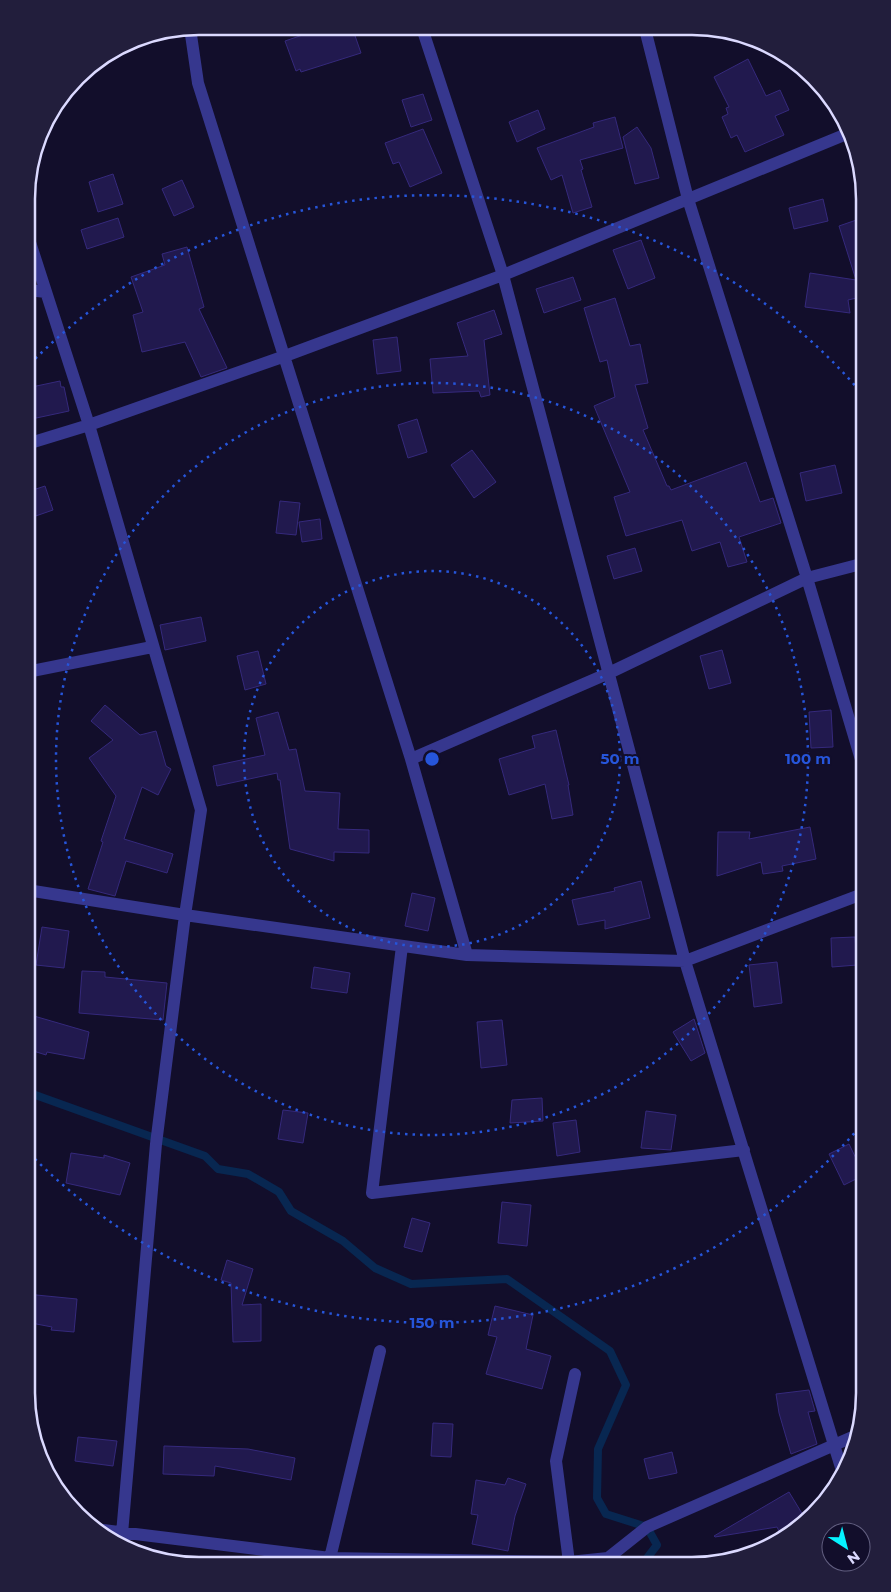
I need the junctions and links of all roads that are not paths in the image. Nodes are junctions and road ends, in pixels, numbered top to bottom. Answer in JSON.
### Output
{"nodes":[{"id":1,"x":191,"y":35,"type":"edge"},
{"id":2,"x":424,"y":35,"type":"edge"},
{"id":3,"x":647,"y":35,"type":"edge"},
{"id":4,"x":843,"y":136,"type":"edge"},
{"id":5,"x":688,"y":199,"type":"junction"},
{"id":6,"x":35,"y":258,"type":"edge"},
{"id":7,"x":503,"y":275,"type":"junction"},
{"id":8,"x":35,"y":291,"type":"edge"},
{"id":9,"x":46,"y":292,"type":"junction"},
{"id":10,"x":285,"y":356,"type":"junction"},
{"id":11,"x":88,"y":425,"type":"junction"},
{"id":12,"x":35,"y":442,"type":"edge"},
{"id":13,"x":856,"y":565,"type":"edge"},
{"id":14,"x":807,"y":578,"type":"junction"},
{"id":15,"x":152,"y":647,"type":"junction"},
{"id":16,"x":35,"y":670,"type":"edge"},
{"id":17,"x":609,"y":673,"type":"junction"},
{"id":18,"x":856,"y":743,"type":"edge"},
{"id":19,"x":411,"y":759,"type":"junction"},
{"id":20,"x":35,"y":891,"type":"edge"},
{"id":21,"x":856,"y":896,"type":"edge"},
{"id":22,"x":185,"y":915,"type":"junction"},
{"id":23,"x":402,"y":946,"type":"junction"},
{"id":24,"x":467,"y":955,"type":"junction"},
{"id":25,"x":686,"y":961,"type":"junction"},
{"id":26,"x":744,"y":1150,"type":"junction"},
{"id":27,"x":380,"y":1350,"type":"dead end"},
{"id":28,"x":575,"y":1374,"type":"dead end"},
{"id":29,"x":849,"y":1437,"type":"edge"},
{"id":30,"x":834,"y":1443,"type":"junction"},
{"id":31,"x":840,"y":1464,"type":"edge"},
{"id":32,"x":110,"y":1530,"type":"edge"},
{"id":33,"x":122,"y":1531,"type":"junction"},
{"id":34,"x":122,"y":1537,"type":"edge"},
{"id":35,"x":302,"y":1557,"type":"edge"},
{"id":36,"x":331,"y":1557,"type":"edge"},
{"id":37,"x":568,"y":1557,"type":"edge"},
{"id":38,"x":609,"y":1557,"type":"edge"}],
"edges":[{"from":1,"to":10,"type":"street"},
{"from":2,"to":7,"type":"street"},
{"from":3,"to":5,"type":"street"},
{"from":4,"to":5,"type":"street"},
{"from":5,"to":7,"type":"street"},
{"from":5,"to":14,"type":"street"},
{"from":6,"to":9,"type":"street"},
{"from":7,"to":10,"type":"street"},
{"from":7,"to":17,"type":"street"},
{"from":8,"to":9,"type":"street"},
{"from":9,"to":11,"type":"street"},
{"from":10,"to":11,"type":"street"},
{"from":10,"to":19,"type":"street"},
{"from":11,"to":12,"type":"street"},
{"from":11,"to":15,"type":"street"},
{"from":13,"to":14,"type":"street"},
{"from":14,"to":17,"type":"street"},
{"from":14,"to":18,"type":"street"},
{"from":15,"to":16,"type":"street"},
{"from":15,"to":22,"type":"street"},
{"from":17,"to":19,"type":"street"},
{"from":17,"to":25,"type":"street"},
{"from":19,"to":24,"type":"street"},
{"from":20,"to":22,"type":"street"},
{"from":21,"to":25,"type":"street"},
{"from":22,"to":23,"type":"street"},
{"from":22,"to":33,"type":"street"},
{"from":23,"to":24,"type":"street"},
{"from":23,"to":26,"type":"street"},
{"from":24,"to":25,"type":"street"},
{"from":25,"to":26,"type":"street"},
{"from":26,"to":30,"type":"street"},
{"from":27,"to":36,"type":"street"},
{"from":28,"to":37,"type":"street"},
{"from":29,"to":30,"type":"street"},
{"from":30,"to":31,"type":"street"},
{"from":30,"to":38,"type":"street"},
{"from":32,"to":33,"type":"street"},
{"from":33,"to":34,"type":"street"},
{"from":33,"to":35,"type":"street"}]}
